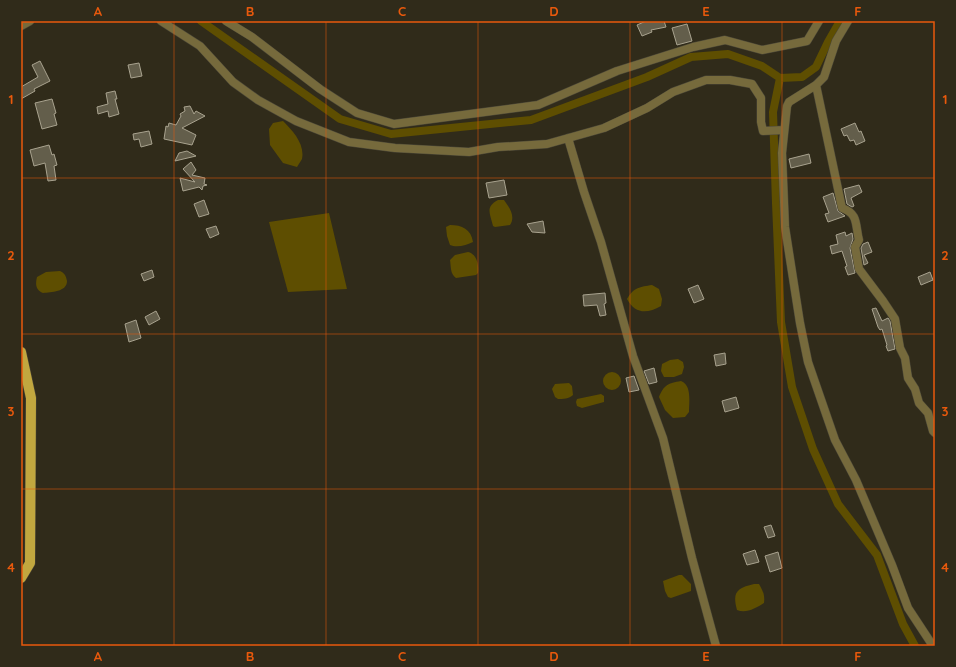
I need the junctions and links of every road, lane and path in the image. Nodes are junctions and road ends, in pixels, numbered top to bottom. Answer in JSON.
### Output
{"nodes":[{"id":1,"x":30,"y":21,"type":"edge"},
{"id":2,"x":161,"y":21,"type":"edge"},
{"id":3,"x":226,"y":21,"type":"edge"},
{"id":4,"x":819,"y":21,"type":"edge"},
{"id":5,"x":848,"y":21,"type":"edge"},
{"id":6,"x":21,"y":26,"type":"edge"},
{"id":7,"x":816,"y":85,"type":"junction"},
{"id":8,"x":784,"y":130,"type":"junction"},
{"id":9,"x":568,"y":138,"type":"junction"},
{"id":10,"x":21,"y":352,"type":"edge"},
{"id":11,"x":935,"y":433,"type":"edge"},
{"id":12,"x":21,"y":578,"type":"edge"},
{"id":13,"x":716,"y":646,"type":"edge"},
{"id":14,"x":933,"y":646,"type":"edge"}],
"edges":[{"from":1,"to":6,"type":"street"},
{"from":2,"to":9,"type":"street"},
{"from":3,"to":4,"type":"street"},
{"from":5,"to":7,"type":"street"},
{"from":7,"to":8,"type":"street"},
{"from":7,"to":11,"type":"street"},
{"from":8,"to":9,"type":"street"},
{"from":8,"to":14,"type":"street"},
{"from":9,"to":13,"type":"street"},
{"from":10,"to":12,"type":"main road"}]}
